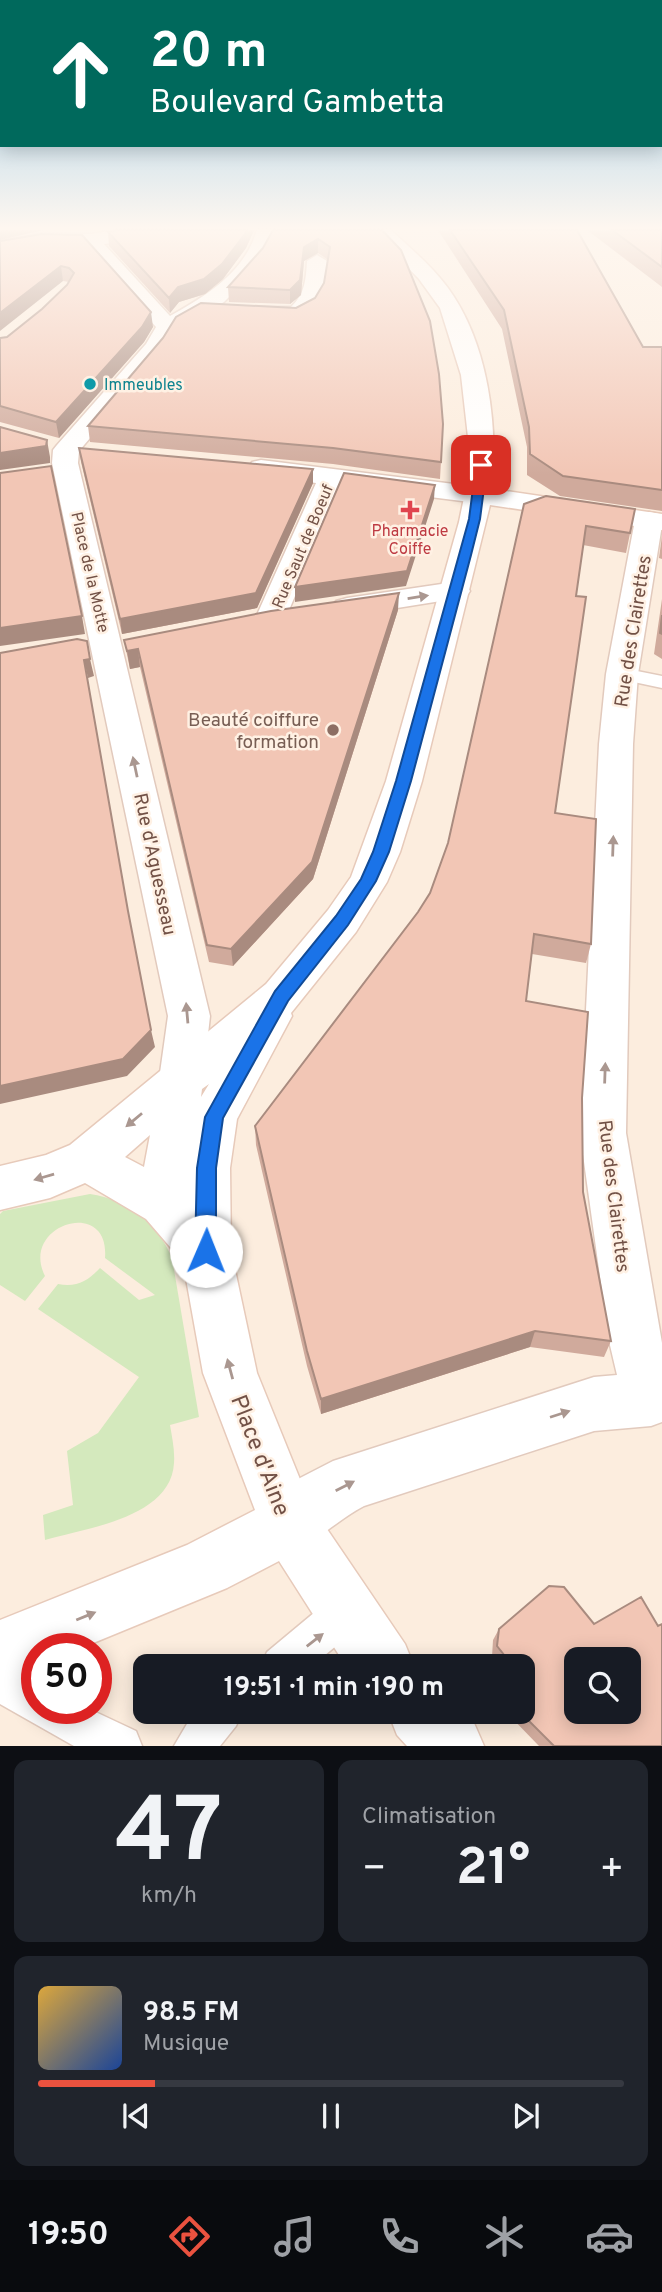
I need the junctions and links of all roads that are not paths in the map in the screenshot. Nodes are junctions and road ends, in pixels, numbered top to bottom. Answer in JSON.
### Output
{"nodes":[{"id":1,"x":155,"y":311,"type":"edge"},
{"id":2,"x":190,"y":311,"type":"edge"},
{"id":3,"x":244,"y":311,"type":"edge"},
{"id":4,"x":299,"y":311,"type":"edge"},
{"id":5,"x":450,"y":311,"type":"edge"},
{"id":6,"x":167,"y":326,"type":"junction"},
{"id":7,"x":93,"y":452,"type":"edge"},
{"id":8,"x":54,"y":460,"type":"junction"},
{"id":9,"x":240,"y":466,"type":"edge"},
{"id":10,"x":333,"y":475,"type":"junction"},
{"id":11,"x":478,"y":495,"type":"junction"},
{"id":12,"x":656,"y":521,"type":"edge"},
{"id":13,"x":455,"y":591,"type":"junction"},
{"id":14,"x":108,"y":645,"type":"joint"},
{"id":15,"x":642,"y":678,"type":"edge"},
{"id":16,"x":282,"y":996,"type":"junction"},
{"id":17,"x":181,"y":1080,"type":"junction"},
{"id":18,"x":87,"y":1160,"type":"junction"},
{"id":19,"x":0,"y":1188,"type":"edge"},
{"id":20,"x":163,"y":1203,"type":"junction"},
{"id":21,"x":206,"y":1251,"type":"junction"},
{"id":22,"x":657,"y":1402,"type":"edge"},
{"id":23,"x":289,"y":1524,"type":"junction"},
{"id":24,"x":347,"y":1611,"type":"junction"},
{"id":25,"x":0,"y":1651,"type":"edge"},
{"id":26,"x":295,"y":1654,"type":"edge"},
{"id":27,"x":375,"y":1654,"type":"edge"},
{"id":28,"x":0,"y":1682,"type":"edge"},
{"id":29,"x":21,"y":1694,"type":"edge"},
{"id":30,"x":74,"y":1724,"type":"edge"},
{"id":31,"x":210,"y":1724,"type":"edge"},
{"id":32,"x":431,"y":1724,"type":"edge"},
{"id":33,"x":121,"y":1746,"type":"edge"},
{"id":34,"x":195,"y":1746,"type":"edge"},
{"id":35,"x":451,"y":1746,"type":"edge"}],
"edges":[{"from":1,"to":6,"type":"street"},
{"from":2,"to":6,"type":"street"},
{"from":3,"to":4,"type":"street"},
{"from":5,"to":11,"type":"street"},
{"from":6,"to":8,"type":"street"},
{"from":7,"to":8,"type":"street"},
{"from":8,"to":14,"type":"street","name":"Place de la Motte"},
{"from":9,"to":10,"type":"street"},
{"from":10,"to":11,"type":"street"},
{"from":10,"to":13,"type":"street","name":"Rue Saut de Boeuf","one_way":true},
{"from":11,"to":12,"type":"street"},
{"from":11,"to":13,"type":"street"},
{"from":12,"to":15,"type":"street","name":"Rue des Clairettes"},
{"from":13,"to":16,"type":"street"},
{"from":17,"to":14,"type":"street","name":"Rue d'Aguesseau","one_way":true},
{"from":22,"to":15,"type":"street","name":"Rue des Clairettes","one_way":true},
{"from":16,"to":17,"type":"street"},
{"from":16,"to":21,"type":"street","name":"Place d'Aine"},
{"from":17,"to":18,"type":"street","one_way":true},
{"from":17,"to":20,"type":"street","name":"Rue d'Aguesseau"},
{"from":18,"to":19,"type":"street","one_way":true},
{"from":18,"to":20,"type":"street"},
{"from":20,"to":21,"type":"street"},
{"from":23,"to":21,"type":"street","name":"Place d'Aine","one_way":true},
{"from":23,"to":22,"type":"street","name":"Rue des Clairettes","one_way":true},
{"from":23,"to":24,"type":"street"},
{"from":25,"to":23,"type":"street","name":"Place d'Aine","one_way":true},
{"from":26,"to":24,"type":"lane","one_way":true},
{"from":24,"to":27,"type":"street"},
{"from":28,"to":29,"type":"lane"},
{"from":30,"to":33,"type":"lane"},
{"from":31,"to":34,"type":"lane"},
{"from":32,"to":35,"type":"street"}]}
